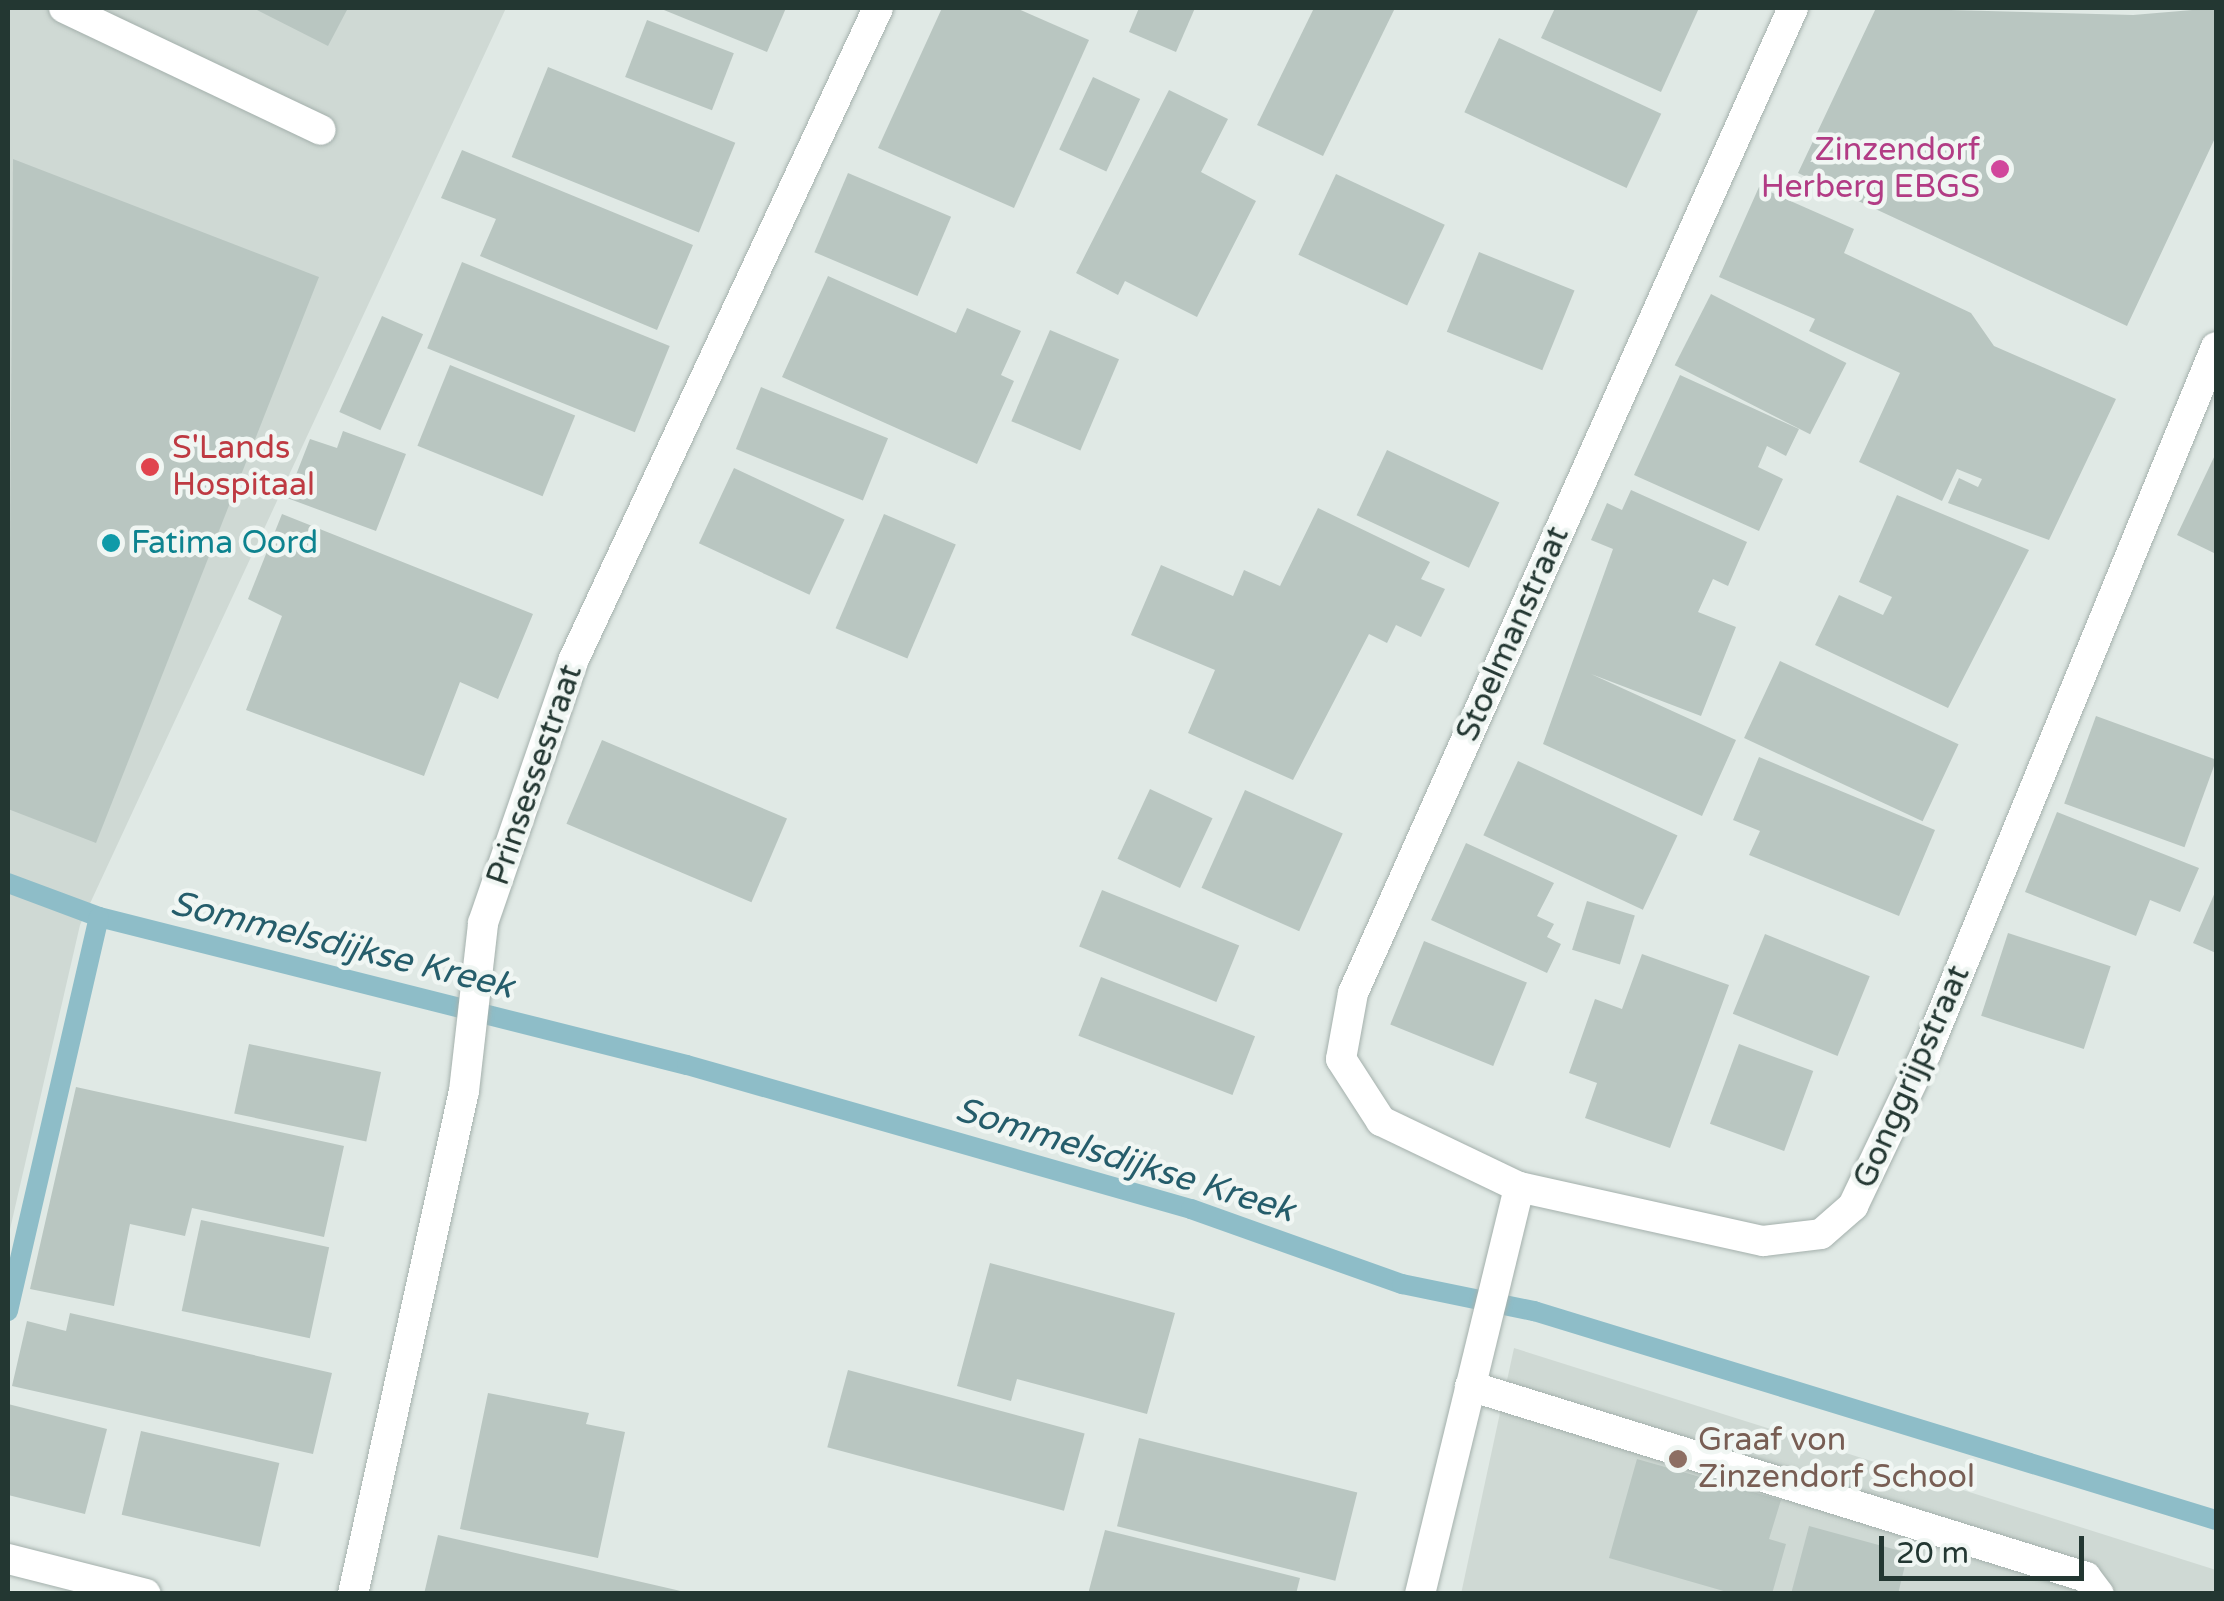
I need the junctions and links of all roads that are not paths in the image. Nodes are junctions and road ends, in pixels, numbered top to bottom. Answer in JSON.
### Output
{"nodes":[{"id":1,"x":64,"y":8,"type":"edge"},
{"id":2,"x":878,"y":8,"type":"edge"},
{"id":3,"x":1793,"y":8,"type":"edge"},
{"id":4,"x":320,"y":130,"type":"dead end"},
{"id":5,"x":2216,"y":347,"type":"edge"},
{"id":6,"x":1519,"y":1188,"type":"junction"},
{"id":7,"x":1473,"y":1378,"type":"junction"},
{"id":8,"x":8,"y":1559,"type":"edge"},
{"id":9,"x":146,"y":1594,"type":"edge"},
{"id":10,"x":353,"y":1594,"type":"edge"},
{"id":11,"x":1420,"y":1594,"type":"edge"},
{"id":12,"x":2099,"y":1594,"type":"edge"}],
"edges":[{"from":1,"to":4,"type":"street"},
{"from":2,"to":10,"type":"street","name":"Prinsessestraat"},
{"from":3,"to":6,"type":"street","name":"Stoelmanstraat"},
{"from":5,"to":6,"type":"street","name":"Gonggrijpstraat"},
{"from":6,"to":7,"type":"street"},
{"from":7,"to":11,"type":"street"},
{"from":7,"to":12,"type":"street"},
{"from":8,"to":9,"type":"street"}]}
